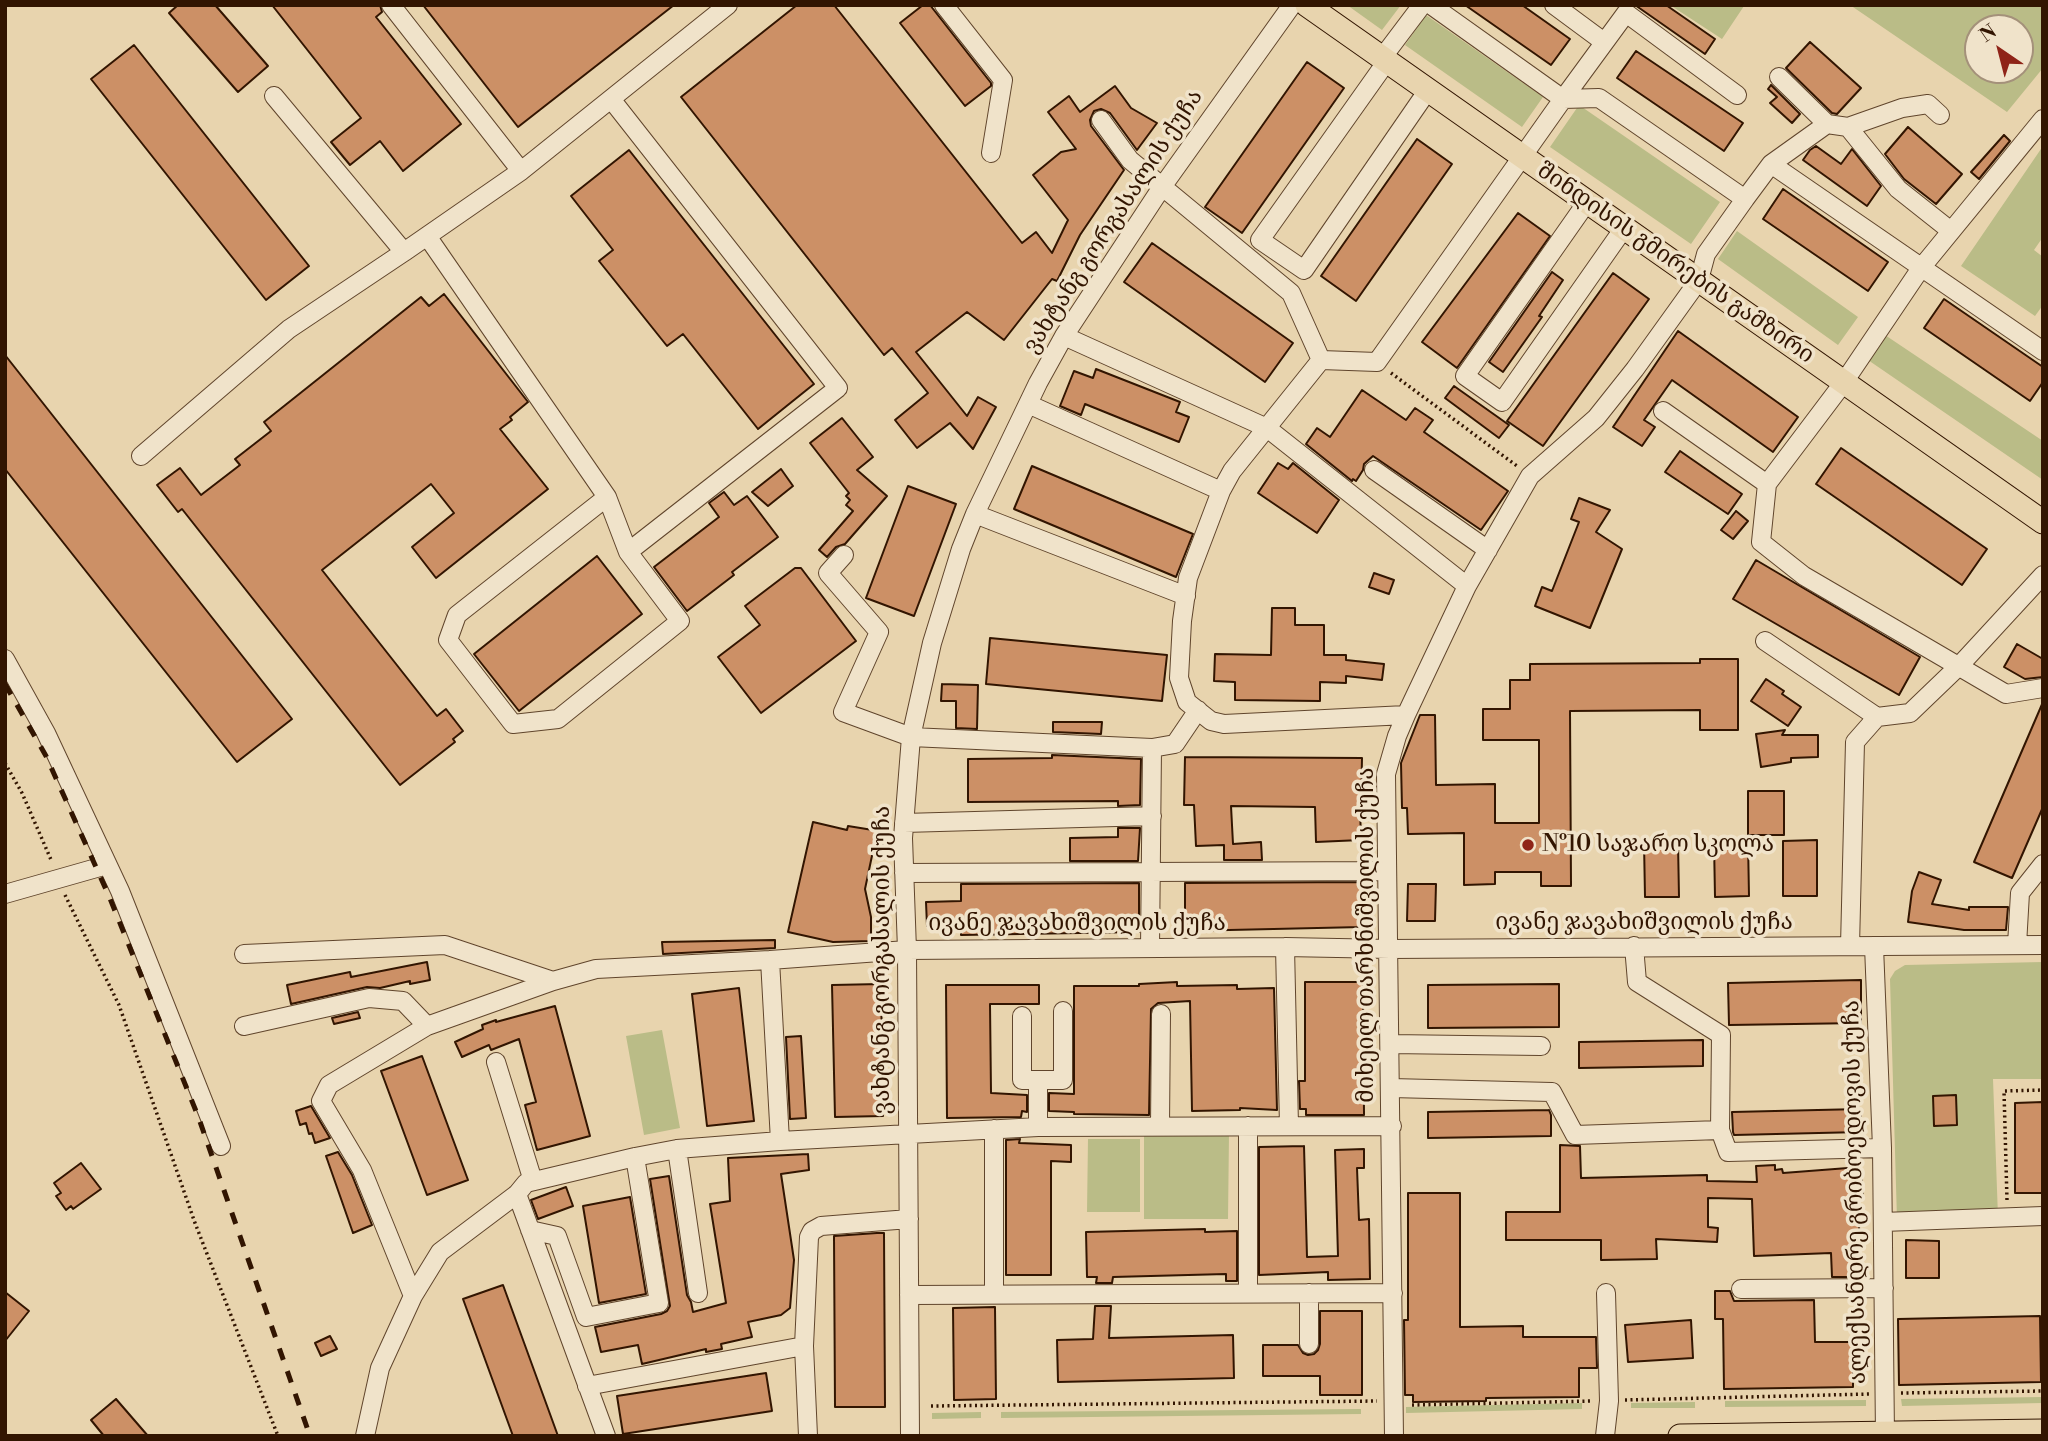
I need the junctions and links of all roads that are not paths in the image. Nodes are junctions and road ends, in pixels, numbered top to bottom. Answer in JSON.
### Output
{"nodes":[{"id":1,"x":391,"y":5,"type":"edge"},
{"id":2,"x":728,"y":5,"type":"edge"},
{"id":3,"x":944,"y":5,"type":"edge"},
{"id":4,"x":1292,"y":5,"type":"edge"},
{"id":5,"x":1307,"y":5,"type":"edge"},
{"id":6,"x":1422,"y":5,"type":"edge"},
{"id":7,"x":1431,"y":5,"type":"edge"},
{"id":8,"x":1554,"y":5,"type":"edge"},
{"id":9,"x":1604,"y":42,"type":"junction"},
{"id":10,"x":1384,"y":59,"type":"junction"},
{"id":11,"x":1779,"y":77,"type":"dead end"},
{"id":12,"x":1428,"y":90,"type":"junction"},
{"id":13,"x":1737,"y":95,"type":"dead end"},
{"id":14,"x":274,"y":96,"type":"dead end"},
{"id":15,"x":611,"y":99,"type":"junction"},
{"id":16,"x":1563,"y":99,"type":"junction"},
{"id":17,"x":1940,"y":115,"type":"dead end"},
{"id":18,"x":2043,"y":119,"type":"edge"},
{"id":19,"x":1101,"y":120,"type":"dead end"},
{"id":20,"x":1827,"y":124,"type":"junction"},
{"id":21,"x":1848,"y":127,"type":"junction"},
{"id":22,"x":991,"y":153,"type":"dead end"},
{"id":23,"x":1523,"y":156,"type":"junction"},
{"id":24,"x":1771,"y":163,"type":"junction"},
{"id":25,"x":521,"y":171,"type":"junction"},
{"id":26,"x":1162,"y":187,"type":"junction"},
{"id":27,"x":1745,"y":199,"type":"junction"},
{"id":28,"x":1587,"y":202,"type":"junction"},
{"id":29,"x":1624,"y":228,"type":"junction"},
{"id":30,"x":1951,"y":231,"type":"junction"},
{"id":31,"x":428,"y":236,"type":"junction"},
{"id":32,"x":404,"y":252,"type":"junction"},
{"id":33,"x":1921,"y":268,"type":"junction"},
{"id":34,"x":1699,"y":280,"type":"junction"},
{"id":35,"x":1064,"y":336,"type":"junction"},
{"id":36,"x":2043,"y":351,"type":"edge"},
{"id":37,"x":1321,"y":360,"type":"junction"},
{"id":38,"x":1843,"y":382,"type":"junction"},
{"id":39,"x":1028,"y":404,"type":"junction"},
{"id":40,"x":1663,"y":411,"type":"dead end"},
{"id":41,"x":1267,"y":428,"type":"junction"},
{"id":42,"x":141,"y":456,"type":"dead end"},
{"id":43,"x":1374,"y":470,"type":"dead end"},
{"id":44,"x":1767,"y":484,"type":"junction"},
{"id":45,"x":1221,"y":491,"type":"junction"},
{"id":46,"x":607,"y":497,"type":"junction"},
{"id":47,"x":975,"y":514,"type":"junction"},
{"id":48,"x":2043,"y":522,"type":"edge"},
{"id":49,"x":1488,"y":550,"type":"junction"},
{"id":50,"x":628,"y":552,"type":"junction"},
{"id":51,"x":844,"y":555,"type":"dead end"},
{"id":52,"x":2043,"y":575,"type":"edge"},
{"id":53,"x":1467,"y":586,"type":"junction"},
{"id":54,"x":1186,"y":596,"type":"junction"},
{"id":55,"x":1765,"y":641,"type":"dead end"},
{"id":56,"x":5,"y":659,"type":"edge"},
{"id":57,"x":1960,"y":665,"type":"junction"},
{"id":58,"x":2043,"y":688,"type":"edge"},
{"id":59,"x":1198,"y":710,"type":"junction"},
{"id":60,"x":1406,"y":715,"type":"junction"},
{"id":61,"x":1878,"y":717,"type":"junction"},
{"id":62,"x":911,"y":737,"type":"junction"},
{"id":63,"x":1152,"y":748,"type":"junction"},
{"id":64,"x":1152,"y":816,"type":"junction"},
{"id":65,"x":904,"y":823,"type":"junction"},
{"id":66,"x":2043,"y":864,"type":"edge"},
{"id":67,"x":107,"y":865,"type":"junction"},
{"id":68,"x":1151,"y":871,"type":"junction"},
{"id":69,"x":1387,"y":871,"type":"junction"},
{"id":70,"x":904,"y":873,"type":"junction"},
{"id":71,"x":5,"y":894,"type":"edge"},
{"id":72,"x":2018,"y":945,"type":"junction"},
{"id":73,"x":2043,"y":945,"type":"edge"},
{"id":74,"x":1634,"y":946,"type":"junction"},
{"id":75,"x":1850,"y":946,"type":"junction"},
{"id":76,"x":1874,"y":946,"type":"junction"},
{"id":77,"x":1285,"y":947,"type":"junction"},
{"id":78,"x":1150,"y":948,"type":"junction"},
{"id":79,"x":1390,"y":949,"type":"junction"},
{"id":80,"x":907,"y":950,"type":"junction"},
{"id":81,"x":244,"y":954,"type":"dead end"},
{"id":82,"x":770,"y":960,"type":"junction"},
{"id":83,"x":553,"y":981,"type":"junction"},
{"id":84,"x":1063,"y":1011,"type":"dead end"},
{"id":85,"x":1161,"y":1014,"type":"dead end"},
{"id":86,"x":1021,"y":1017,"type":"dead end"},
{"id":87,"x":244,"y":1026,"type":"dead end"},
{"id":88,"x":427,"y":1026,"type":"junction"},
{"id":89,"x":1391,"y":1044,"type":"junction"},
{"id":90,"x":1541,"y":1046,"type":"dead end"},
{"id":91,"x":496,"y":1062,"type":"dead end"},
{"id":92,"x":1038,"y":1080,"type":"junction"},
{"id":93,"x":1391,"y":1088,"type":"junction"},
{"id":94,"x":1160,"y":1126,"type":"junction"},
{"id":95,"x":1248,"y":1126,"type":"junction"},
{"id":96,"x":1289,"y":1126,"type":"junction"},
{"id":97,"x":1392,"y":1126,"type":"junction"},
{"id":98,"x":1038,"y":1127,"type":"junction"},
{"id":99,"x":994,"y":1129,"type":"junction"},
{"id":100,"x":1720,"y":1130,"type":"junction"},
{"id":101,"x":909,"y":1134,"type":"junction"},
{"id":102,"x":780,"y":1141,"type":"junction"},
{"id":103,"x":221,"y":1146,"type":"dead end"},
{"id":104,"x":1882,"y":1148,"type":"junction"},
{"id":105,"x":677,"y":1149,"type":"junction"},
{"id":106,"x":635,"y":1157,"type":"junction"},
{"id":107,"x":533,"y":1181,"type":"junction"},
{"id":108,"x":517,"y":1194,"type":"junction"},
{"id":109,"x":2043,"y":1216,"type":"edge"},
{"id":110,"x":909,"y":1219,"type":"junction"},
{"id":111,"x":1883,"y":1222,"type":"junction"},
{"id":112,"x":530,"y":1230,"type":"junction"},
{"id":113,"x":1884,"y":1288,"type":"junction"},
{"id":114,"x":1741,"y":1289,"type":"dead end"},
{"id":115,"x":698,"y":1293,"type":"dead end"},
{"id":116,"x":1248,"y":1293,"type":"junction"},
{"id":117,"x":1309,"y":1293,"type":"junction"},
{"id":118,"x":1393,"y":1293,"type":"junction"},
{"id":119,"x":1606,"y":1293,"type":"dead end"},
{"id":120,"x":994,"y":1294,"type":"junction"},
{"id":121,"x":909,"y":1295,"type":"junction"},
{"id":122,"x":413,"y":1296,"type":"junction"},
{"id":123,"x":1309,"y":1344,"type":"dead end"},
{"id":124,"x":804,"y":1346,"type":"junction"},
{"id":125,"x":587,"y":1386,"type":"junction"},
{"id":126,"x":2043,"y":1431,"type":"edge"},
{"id":127,"x":1885,"y":1434,"type":"edge"},
{"id":128,"x":365,"y":1436,"type":"edge"},
{"id":129,"x":606,"y":1436,"type":"edge"},
{"id":130,"x":808,"y":1436,"type":"edge"},
{"id":131,"x":910,"y":1436,"type":"edge"},
{"id":132,"x":1394,"y":1436,"type":"edge"},
{"id":133,"x":1605,"y":1436,"type":"edge"},
{"id":134,"x":1680,"y":1436,"type":"edge"}],
"edges":[{"from":1,"to":25,"type":"street"},
{"from":2,"to":15,"type":"street"},
{"from":3,"to":22,"type":"street"},
{"from":4,"to":26,"type":"street","name":"ვახტანგ გორგასალის ქუჩა"},
{"from":5,"to":10,"type":"main road","name":"შინდისის გმირების გამზირი"},
{"from":6,"to":10,"type":"street"},
{"from":7,"to":16,"type":"street"},
{"from":8,"to":9,"type":"street"},
{"from":9,"to":13,"type":"street"},
{"from":9,"to":16,"type":"street"},
{"from":10,"to":12,"type":"main road","name":"შინდისის გმირების გამზირი"},
{"from":10,"to":12,"type":"street"},
{"from":11,"to":20,"type":"street"},
{"from":12,"to":23,"type":"main road","name":"შინდისის გმირების გამზირი"},
{"from":14,"to":32,"type":"street"},
{"from":15,"to":25,"type":"street"},
{"from":15,"to":50,"type":"street"},
{"from":16,"to":23,"type":"street"},
{"from":16,"to":27,"type":"street"},
{"from":17,"to":21,"type":"street"},
{"from":18,"to":30,"type":"street"},
{"from":19,"to":26,"type":"street"},
{"from":20,"to":21,"type":"street"},
{"from":20,"to":24,"type":"street","name":"მიხეილ თარხნიშვილის ქუჩა"},
{"from":21,"to":30,"type":"street"},
{"from":23,"to":28,"type":"main road","name":"შინდისის გმირების გამზირი"},
{"from":23,"to":37,"type":"street"},
{"from":24,"to":27,"type":"street","name":"მიხეილ თარხნიშვილის ქუჩა"},
{"from":24,"to":33,"type":"street"},
{"from":25,"to":31,"type":"street"},
{"from":26,"to":35,"type":"street","name":"ვახტანგ გორგასალის ქუჩა"},
{"from":26,"to":37,"type":"street"},
{"from":27,"to":34,"type":"street","name":"მიხეილ თარხნიშვილის ქუჩა"},
{"from":28,"to":29,"type":"main road","name":"შინდისის გმირების გამზირი"},
{"from":28,"to":29,"type":"street"},
{"from":29,"to":34,"type":"main road","name":"შინდისის გმირების გამზირი"},
{"from":30,"to":33,"type":"street"},
{"from":31,"to":32,"type":"street"},
{"from":31,"to":46,"type":"street"},
{"from":32,"to":42,"type":"street"},
{"from":33,"to":36,"type":"street"},
{"from":33,"to":38,"type":"street"},
{"from":34,"to":38,"type":"main road","name":"შინდისის გმირების გამზირი"},
{"from":34,"to":49,"type":"street","name":"მიხეილ თარხნიშვილის ქუჩა"},
{"from":35,"to":39,"type":"street","name":"ვახტანგ გორგასალის ქუჩა"},
{"from":35,"to":41,"type":"street"},
{"from":37,"to":41,"type":"street"},
{"from":38,"to":44,"type":"street"},
{"from":38,"to":48,"type":"main road","name":"შინდისის გმირების გამზირი"},
{"from":39,"to":45,"type":"street"},
{"from":39,"to":47,"type":"street","name":"ვახტანგ გორგასალის ქუჩა"},
{"from":40,"to":44,"type":"street"},
{"from":41,"to":45,"type":"street"},
{"from":41,"to":53,"type":"street"},
{"from":43,"to":49,"type":"street"},
{"from":44,"to":57,"type":"street"},
{"from":45,"to":54,"type":"street"},
{"from":46,"to":50,"type":"street"},
{"from":46,"to":50,"type":"street"},
{"from":47,"to":54,"type":"street"},
{"from":47,"to":62,"type":"street","name":"ვახტანგ გორგასალის ქუჩა"},
{"from":49,"to":53,"type":"street","name":"მიხეილ თარხნიშვილის ქუჩა"},
{"from":51,"to":62,"type":"street"},
{"from":52,"to":57,"type":"street"},
{"from":53,"to":60,"type":"street","name":"მიხეილ თარხნიშვილის ქუჩა"},
{"from":54,"to":59,"type":"street"},
{"from":55,"to":61,"type":"street"},
{"from":56,"to":67,"type":"street"},
{"from":57,"to":58,"type":"street"},
{"from":57,"to":61,"type":"street"},
{"from":59,"to":60,"type":"street"},
{"from":59,"to":63,"type":"street"},
{"from":60,"to":69,"type":"street","name":"მიხეილ თარხნიშვილის ქუჩა"},
{"from":61,"to":75,"type":"street"},
{"from":62,"to":63,"type":"street"},
{"from":62,"to":65,"type":"street","name":"ვახტანგ გორგასალის ქუჩა"},
{"from":63,"to":64,"type":"street"},
{"from":64,"to":65,"type":"street"},
{"from":64,"to":68,"type":"street"},
{"from":65,"to":70,"type":"street","name":"ვახტანგ გორგასალის ქუჩა"},
{"from":66,"to":72,"type":"street"},
{"from":67,"to":71,"type":"street"},
{"from":67,"to":103,"type":"street"},
{"from":68,"to":69,"type":"street"},
{"from":68,"to":70,"type":"street"},
{"from":68,"to":78,"type":"street"},
{"from":69,"to":79,"type":"street","name":"მიხეილ თარხნიშვილის ქუჩა"},
{"from":70,"to":80,"type":"street","name":"ვახტანგ გორგასალის ქუჩა"},
{"from":72,"to":73,"type":"street","name":"ივანე ჯავახიშვილის ქუჩა"},
{"from":72,"to":76,"type":"street","name":"ივანე ჯავახიშვილის ქუჩა"},
{"from":74,"to":75,"type":"street","name":"ივანე ჯავახიშვილის ქუჩა"},
{"from":74,"to":79,"type":"street","name":"ივანე ჯავახიშვილის ქუჩა"},
{"from":74,"to":100,"type":"street"},
{"from":75,"to":76,"type":"street","name":"ივანე ჯავახიშვილის ქუჩა"},
{"from":76,"to":104,"type":"street","name":"ალექსანდრე გრიბოედოვის ქუჩა"},
{"from":77,"to":78,"type":"street","name":"ივანე ჯავახიშვილის ქუჩა"},
{"from":77,"to":79,"type":"street","name":"ივანე ჯავახიშვილის ქუჩა"},
{"from":77,"to":96,"type":"street"},
{"from":78,"to":80,"type":"street","name":"ივანე ჯავახიშვილის ქუჩა"},
{"from":79,"to":89,"type":"street","name":"მიხეილ თარხნიშვილის ქუჩა"},
{"from":80,"to":82,"type":"street","name":"ივანე ჯავახიშვილის ქუჩა"},
{"from":80,"to":101,"type":"street","name":"ვახტანგ გორგასალის ქუჩა"},
{"from":81,"to":83,"type":"street"},
{"from":82,"to":83,"type":"street","name":"ივანე ჯავახიშვილის ქუჩა"},
{"from":82,"to":102,"type":"street"},
{"from":83,"to":88,"type":"street","name":"ივანე ჯავახიშვილის ქუჩა"},
{"from":84,"to":92,"type":"street"},
{"from":85,"to":94,"type":"street"},
{"from":86,"to":92,"type":"street"},
{"from":87,"to":88,"type":"street"},
{"from":88,"to":122,"type":"street","name":"ივანე ჯავახიშვილის ქუჩა"},
{"from":89,"to":90,"type":"street"},
{"from":89,"to":93,"type":"street","name":"მიხეილ თარხნიშვილის ქუჩა"},
{"from":91,"to":107,"type":"street"},
{"from":92,"to":98,"type":"street"},
{"from":93,"to":97,"type":"street","name":"მიხეილ თარხნიშვილის ქუჩა"},
{"from":93,"to":100,"type":"street"},
{"from":94,"to":95,"type":"street","name":"ვახტანგ გორგასალის ქუჩა"},
{"from":94,"to":98,"type":"street","name":"ვახტანგ გორგასალის ქუჩა"},
{"from":95,"to":96,"type":"street","name":"ვახტანგ გორგასალის ქუჩა"},
{"from":95,"to":116,"type":"street"},
{"from":96,"to":97,"type":"street","name":"ვახტანგ გორგასალის ქუჩა"},
{"from":97,"to":118,"type":"street","name":"მიხეილ თარხნიშვილის ქუჩა"},
{"from":98,"to":99,"type":"street","name":"ვახტანგ გორგასალის ქუჩა"},
{"from":99,"to":101,"type":"street","name":"ვახტანგ გორგასალის ქუჩა"},
{"from":99,"to":120,"type":"street"},
{"from":100,"to":104,"type":"street"},
{"from":101,"to":102,"type":"street","name":"ვახტანგ გორგასალის ქუჩა"},
{"from":101,"to":110,"type":"street","name":"ვახტანგ გორგასალის ქუჩა"},
{"from":102,"to":105,"type":"street","name":"ვახტანგ გორგასალის ქუჩა"},
{"from":104,"to":111,"type":"street","name":"ალექსანდრე გრიბოედოვის ქუჩა"},
{"from":105,"to":106,"type":"street","name":"ვახტანგ გორგასალის ქუჩა"},
{"from":105,"to":115,"type":"street"},
{"from":106,"to":107,"type":"street","name":"ვახტანგ გორგასალის ქუჩა"},
{"from":106,"to":112,"type":"street"},
{"from":107,"to":108,"type":"street","name":"ვახტანგ გორგასალის ქუჩა"},
{"from":108,"to":112,"type":"street"},
{"from":108,"to":122,"type":"street","name":"ვახტანგ გორგასალის ქუჩა"},
{"from":109,"to":111,"type":"street"},
{"from":110,"to":121,"type":"street","name":"ვახტანგ გორგასალის ქუჩა"},
{"from":110,"to":124,"type":"street"},
{"from":111,"to":113,"type":"street","name":"ალექსანდრე გრიბოედოვის ქუჩა"},
{"from":112,"to":125,"type":"street"},
{"from":113,"to":114,"type":"street"},
{"from":113,"to":127,"type":"street","name":"ალექსანდრე გრიბოედოვის ქუჩა"},
{"from":116,"to":117,"type":"street"},
{"from":116,"to":120,"type":"street"},
{"from":117,"to":118,"type":"street"},
{"from":117,"to":123,"type":"street"},
{"from":118,"to":132,"type":"street","name":"მიხეილ თარხნიშვილის ქუჩა"},
{"from":119,"to":133,"type":"street"},
{"from":120,"to":121,"type":"street"},
{"from":121,"to":131,"type":"street","name":"ვახტანგ გორგასალის ქუჩა"},
{"from":122,"to":128,"type":"street","name":"ვახტანგ გორგასალის ქუჩა"},
{"from":124,"to":125,"type":"street"},
{"from":124,"to":130,"type":"street"},
{"from":125,"to":129,"type":"street"},
{"from":126,"to":127,"type":"main road"},
{"from":127,"to":134,"type":"main road"}]}
